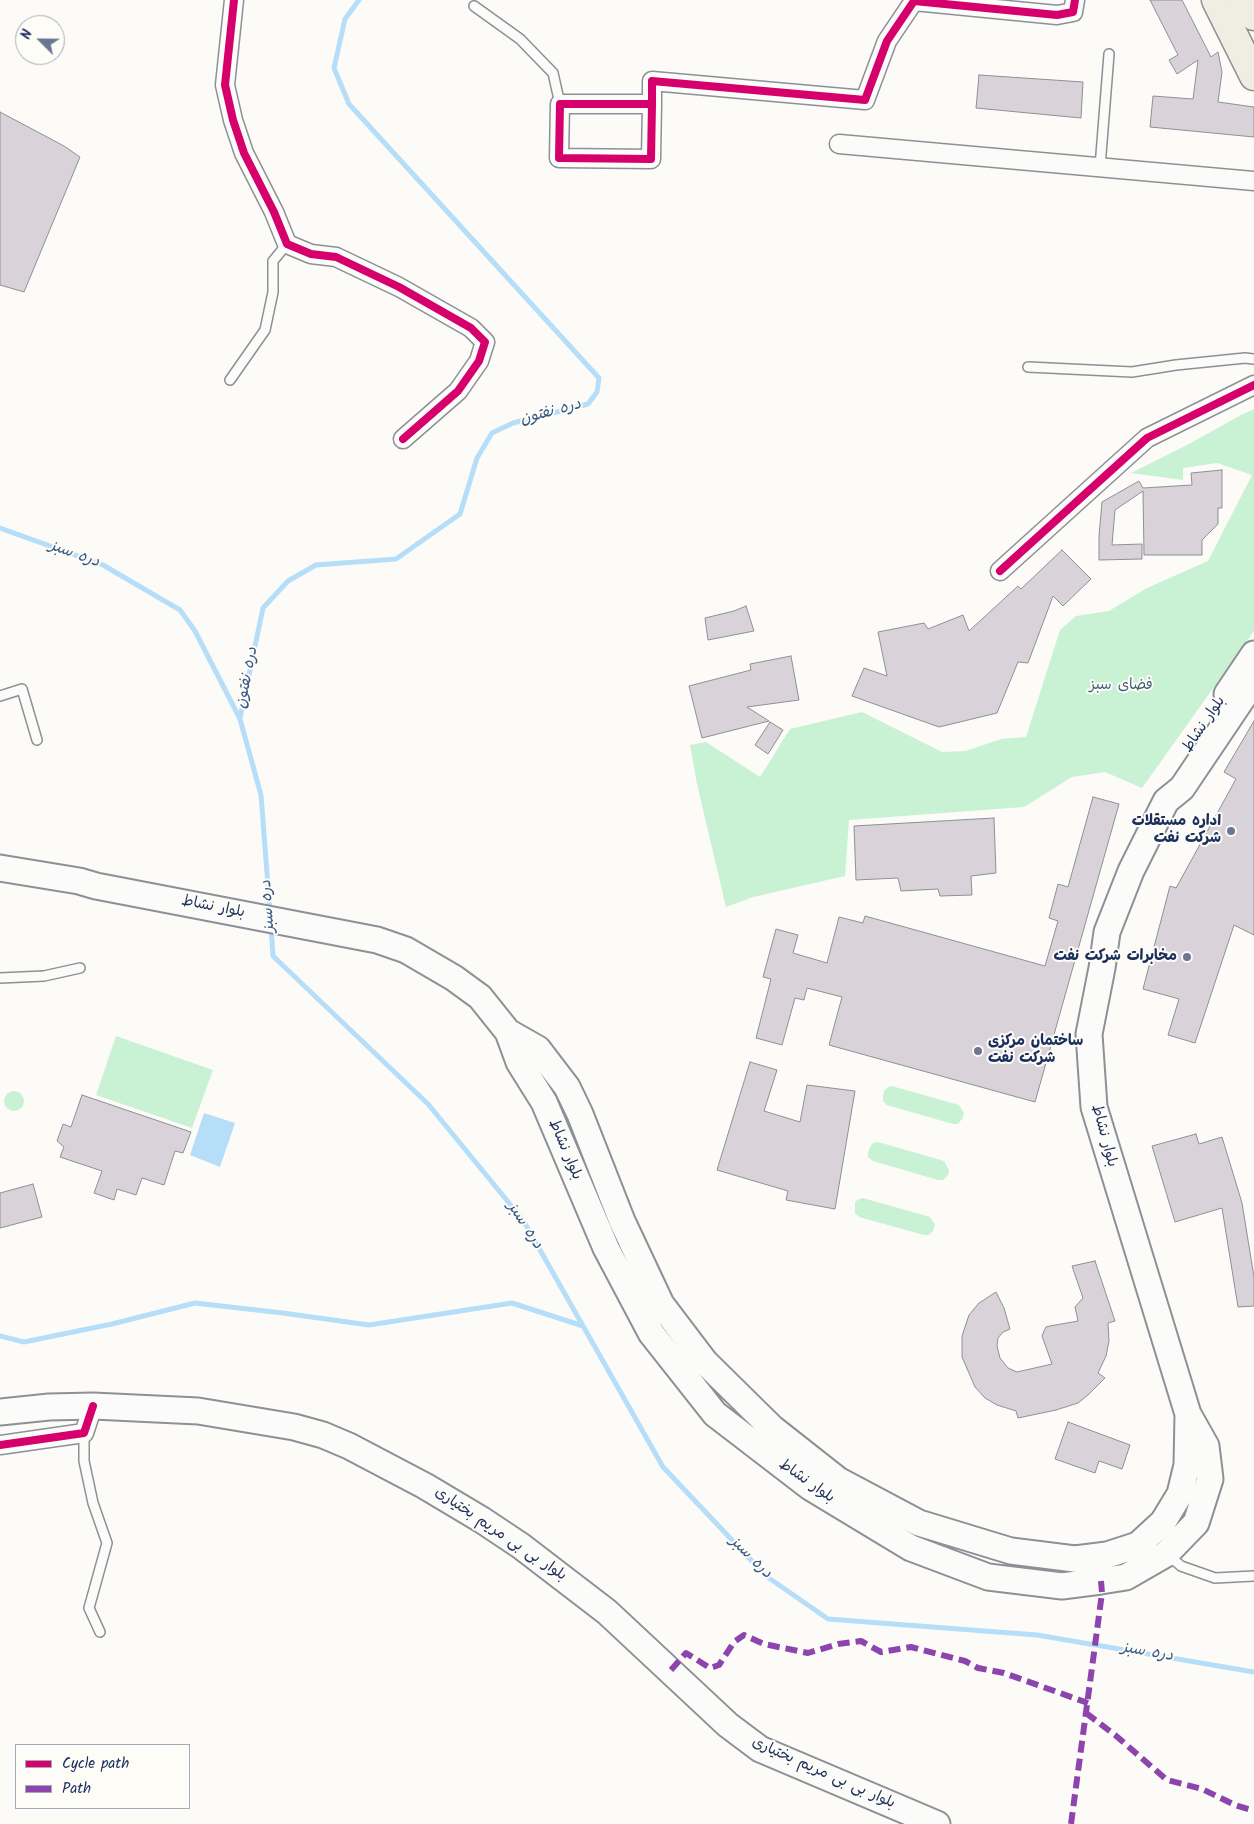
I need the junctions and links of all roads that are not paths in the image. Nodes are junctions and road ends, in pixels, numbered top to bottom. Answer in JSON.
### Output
{"nodes":[{"id":1,"x":234,"y":0,"type":"edge"},
{"id":2,"x":1074,"y":0,"type":"edge"},
{"id":3,"x":1216,"y":0,"type":"edge"},
{"id":4,"x":1246,"y":0,"type":"edge"},
{"id":5,"x":911,"y":1,"type":"edge"},
{"id":6,"x":474,"y":6,"type":"dead end"},
{"id":7,"x":1254,"y":16,"type":"edge"},
{"id":8,"x":1110,"y":54,"type":"dead end"},
{"id":9,"x":1254,"y":76,"type":"edge"},
{"id":10,"x":560,"y":104,"type":"junction"},
{"id":11,"x":652,"y":104,"type":"junction"},
{"id":12,"x":839,"y":144,"type":"dead end"},
{"id":13,"x":1100,"y":167,"type":"junction"},
{"id":14,"x":1254,"y":181,"type":"edge"},
{"id":15,"x":287,"y":244,"type":"junction"},
{"id":16,"x":1254,"y":359,"type":"edge"},
{"id":17,"x":1028,"y":367,"type":"dead end"},
{"id":18,"x":230,"y":380,"type":"dead end"},
{"id":19,"x":1254,"y":385,"type":"edge"},
{"id":20,"x":403,"y":439,"type":"dead end"},
{"id":21,"x":1000,"y":570,"type":"dead end"},
{"id":22,"x":1254,"y":654,"type":"edge"},
{"id":23,"x":1254,"y":681,"type":"edge"},
{"id":24,"x":0,"y":696,"type":"edge"},
{"id":25,"x":37,"y":740,"type":"dead end"},
{"id":26,"x":1166,"y":801,"type":"junction"},
{"id":27,"x":0,"y":868,"type":"edge"},
{"id":28,"x":0,"y":885,"type":"edge"},
{"id":29,"x":96,"y":886,"type":"junction"},
{"id":30,"x":80,"y":968,"type":"dead end"},
{"id":31,"x":0,"y":978,"type":"edge"},
{"id":32,"x":508,"y":1032,"type":"junction"},
{"id":33,"x":93,"y":1406,"type":"junction"},
{"id":34,"x":0,"y":1412,"type":"edge"},
{"id":35,"x":1188,"y":1414,"type":"junction"},
{"id":36,"x":84,"y":1433,"type":"junction"},
{"id":37,"x":0,"y":1444,"type":"edge"},
{"id":38,"x":1166,"y":1554,"type":"junction"},
{"id":39,"x":1254,"y":1576,"type":"edge"},
{"id":40,"x":100,"y":1632,"type":"dead end"},
{"id":41,"x":937,"y":1824,"type":"edge"}],
"edges":[{"from":1,"to":15,"type":"street"},
{"from":2,"to":5,"type":"street"},
{"from":3,"to":9,"type":"main road"},
{"from":4,"to":7,"type":"main road"},
{"from":5,"to":11,"type":"street"},
{"from":6,"to":10,"type":"lane"},
{"from":8,"to":13,"type":"lane"},
{"from":10,"to":11,"type":"street"},
{"from":10,"to":11,"type":"street"},
{"from":12,"to":13,"type":"street"},
{"from":13,"to":14,"type":"street"},
{"from":15,"to":18,"type":"lane"},
{"from":15,"to":20,"type":"street"},
{"from":16,"to":17,"type":"lane"},
{"from":19,"to":21,"type":"street"},
{"from":22,"to":26,"type":"main road","name":"بلوار نشاط"},
{"from":23,"to":26,"type":"main road","name":"بلوار نشاط"},
{"from":24,"to":25,"type":"lane"},
{"from":26,"to":35,"type":"main road","name":"بلوار نشاط"},
{"from":27,"to":29,"type":"main road","name":"بلوار نشاط"},
{"from":28,"to":29,"type":"main road","name":"بلوار نشاط"},
{"from":29,"to":32,"type":"main road","name":"بلوار نشاط"},
{"from":30,"to":31,"type":"lane"},
{"from":32,"to":35,"type":"main road","name":"بلوار نشاط"},
{"from":32,"to":38,"type":"main road","name":"بلوار نشاط"},
{"from":33,"to":34,"type":"main road","name":"بلوار بی بی مریم بختیاری"},
{"from":33,"to":36,"type":"street"},
{"from":33,"to":41,"type":"main road","name":"بلوار بی بی مریم بختیاری"},
{"from":35,"to":38,"type":"main road","name":"بلوار نشاط"},
{"from":36,"to":37,"type":"street"},
{"from":36,"to":40,"type":"lane"},
{"from":38,"to":39,"type":"lane"}]}
